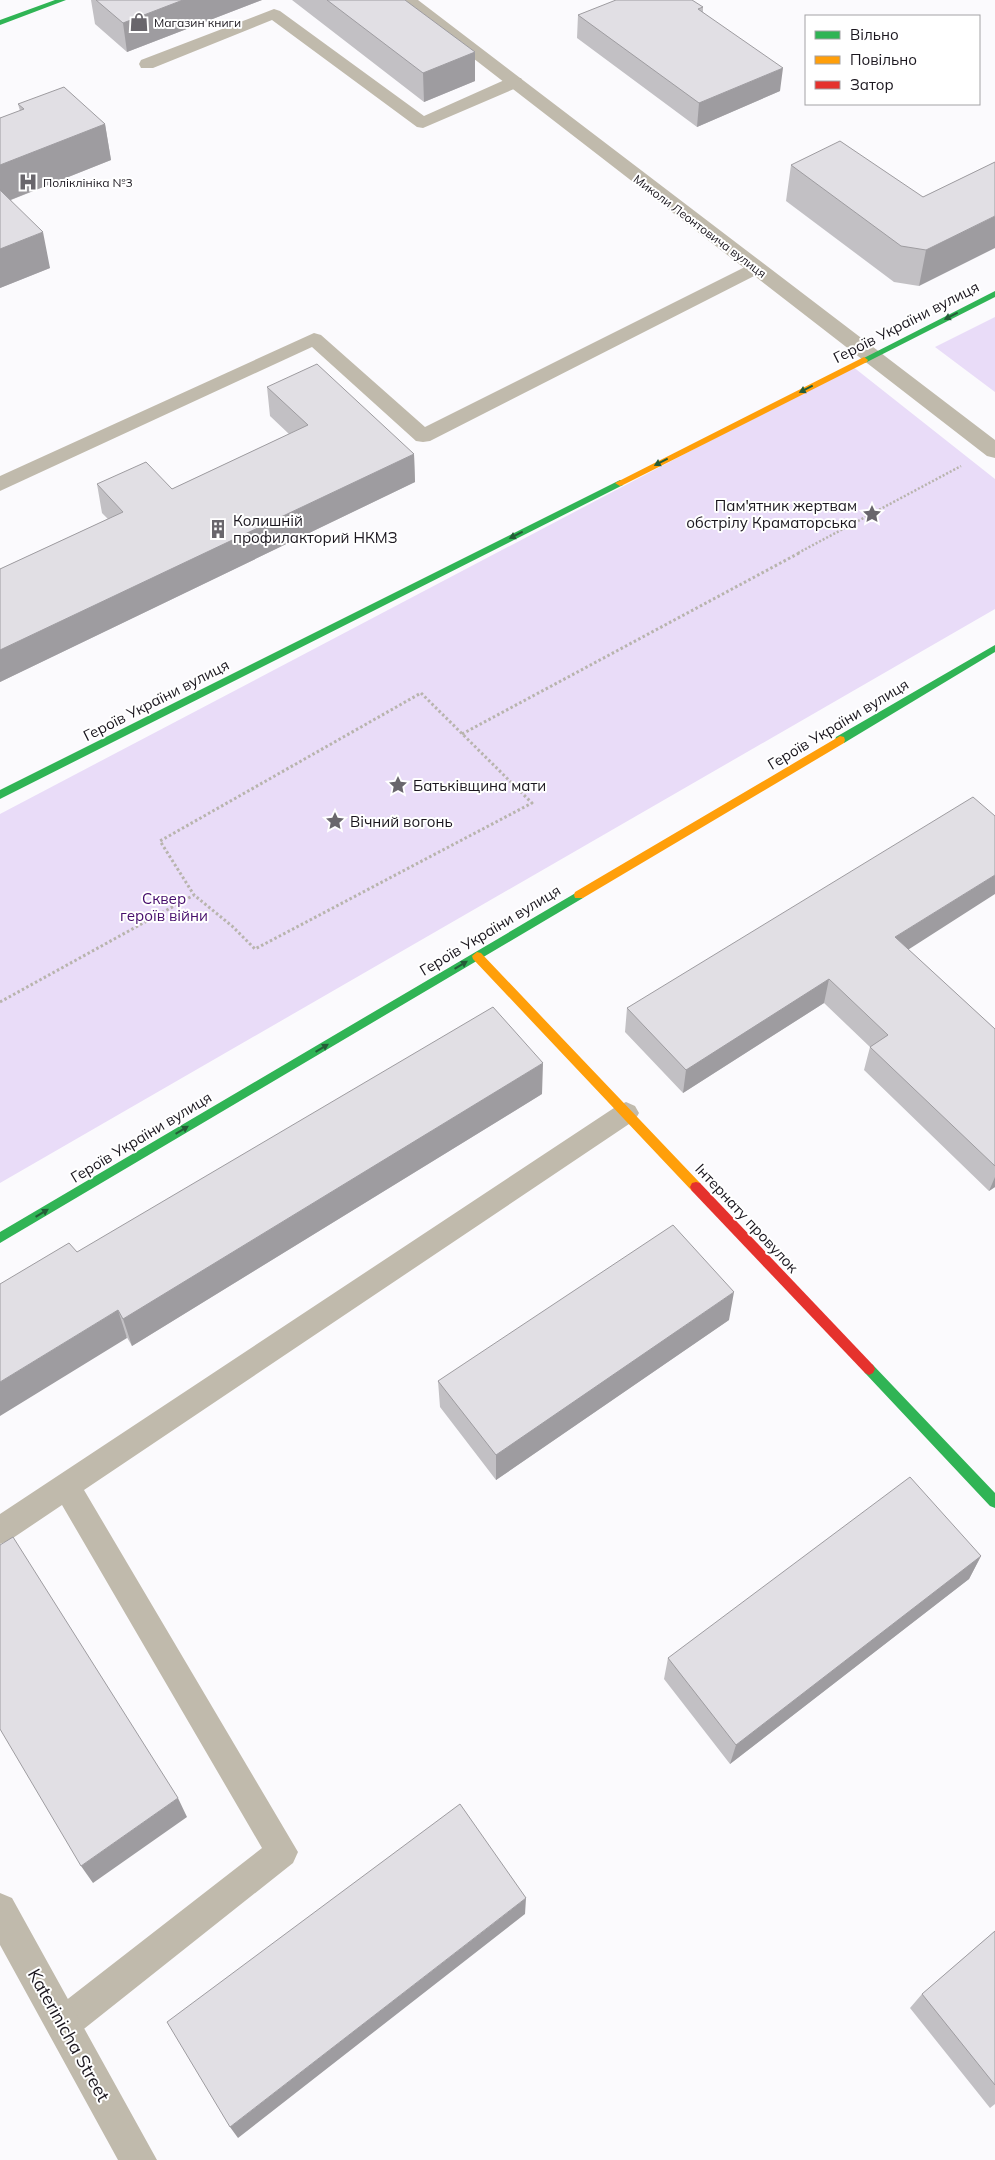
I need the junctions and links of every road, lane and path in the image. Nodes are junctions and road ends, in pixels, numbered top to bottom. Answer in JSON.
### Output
{"nodes":[{"id":1,"x":62,"y":0,"type":"edge"},
{"id":2,"x":407,"y":0,"type":"edge"},
{"id":3,"x":0,"y":22,"type":"edge"},
{"id":4,"x":147,"y":64,"type":"dead end"},
{"id":5,"x":515,"y":82,"type":"junction"},
{"id":6,"x":755,"y":268,"type":"junction"},
{"id":7,"x":995,"y":294,"type":"edge"},
{"id":8,"x":872,"y":357,"type":"junction"},
{"id":9,"x":994,"y":450,"type":"edge"},
{"id":10,"x":0,"y":484,"type":"edge"},
{"id":11,"x":995,"y":648,"type":"edge"},
{"id":12,"x":462,"y":734,"type":"junction"},
{"id":13,"x":0,"y":795,"type":"edge"},
{"id":14,"x":194,"y":895,"type":"junction"},
{"id":15,"x":477,"y":956,"type":"junction"},
{"id":16,"x":0,"y":1002,"type":"edge"},
{"id":17,"x":626,"y":1113,"type":"junction"},
{"id":18,"x":0,"y":1238,"type":"edge"},
{"id":19,"x":66,"y":1486,"type":"junction"},
{"id":20,"x":995,"y":1502,"type":"edge"},
{"id":21,"x":0,"y":1530,"type":"edge"},
{"id":22,"x":0,"y":1910,"type":"edge"},
{"id":23,"x":63,"y":2024,"type":"junction"},
{"id":24,"x":138,"y":2160,"type":"edge"}],
"edges":[{"from":1,"to":3,"type":"street"},
{"from":2,"to":5,"type":"street","name":"Миколи Леонтовича вулиця"},
{"from":4,"to":5,"type":"lane"},
{"from":5,"to":6,"type":"street","name":"Миколи Леонтовича вулиця"},
{"from":6,"to":8,"type":"street","name":"Миколи Леонтовича вулиця"},
{"from":6,"to":10,"type":"lane"},
{"from":7,"to":8,"type":"street","name":"Героїв України вулиця","one_way":true},
{"from":8,"to":9,"type":"street","name":"Миколи Леонтовича вулиця"},
{"from":8,"to":13,"type":"street","name":"Героїв України вулиця","one_way":true},
{"from":9,"to":12,"type":"path"},
{"from":11,"to":15,"type":"street","name":"Героїв України вулиця"},
{"from":12,"to":14,"type":"path"},
{"from":12,"to":14,"type":"path"},
{"from":14,"to":16,"type":"path"},
{"from":15,"to":17,"type":"street","name":"Інтернату провулок"},
{"from":18,"to":15,"type":"street","name":"Героїв України вулиця","one_way":true},
{"from":17,"to":19,"type":"lane"},
{"from":17,"to":20,"type":"street","name":"Інтернату провулок"},
{"from":19,"to":21,"type":"lane"},
{"from":19,"to":23,"type":"lane"},
{"from":22,"to":23,"type":"street","name":"Katerinicha Street"},
{"from":23,"to":24,"type":"street","name":"Katerinicha Street"}]}
